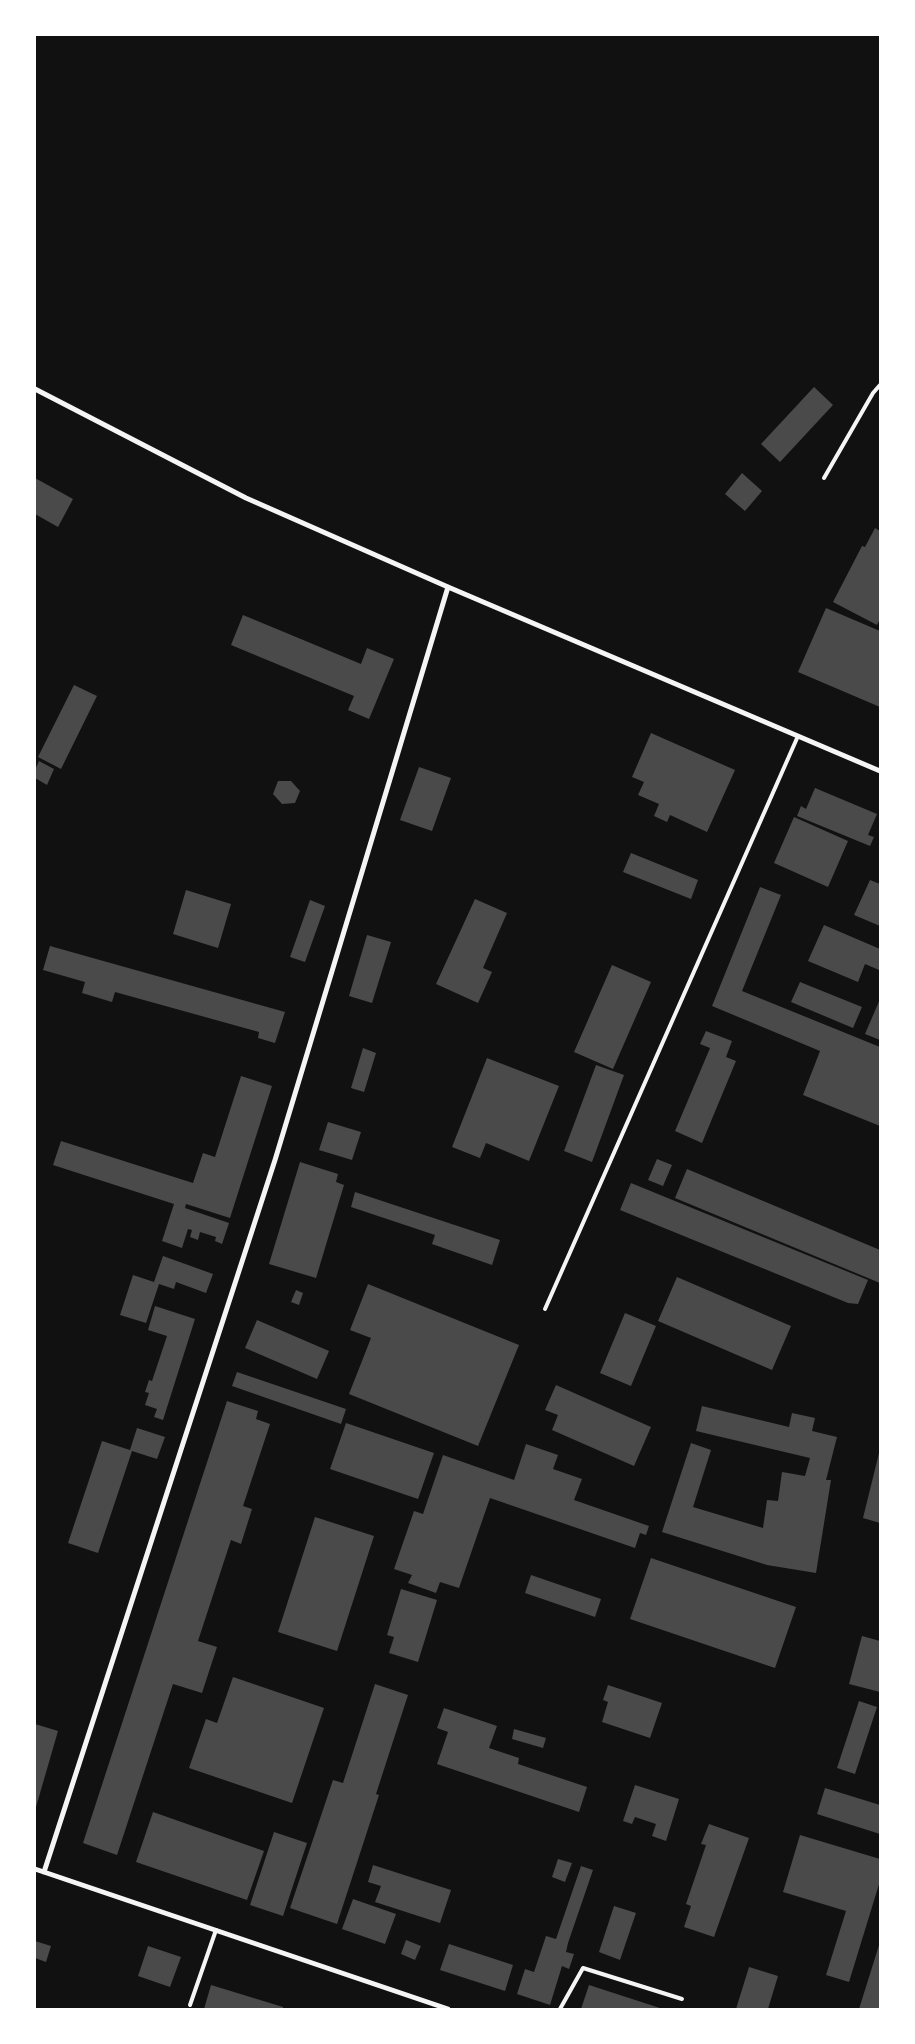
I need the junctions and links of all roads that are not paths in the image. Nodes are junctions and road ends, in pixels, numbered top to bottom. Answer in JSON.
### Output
{"nodes":[{"id":1,"x":880,"y":384,"type":"edge"},
{"id":2,"x":35,"y":389,"type":"edge"},
{"id":3,"x":824,"y":478,"type":"dead end"},
{"id":4,"x":448,"y":587,"type":"junction"},
{"id":5,"x":798,"y":736,"type":"junction"},
{"id":6,"x":880,"y":771,"type":"edge"},
{"id":7,"x":545,"y":1309,"type":"dead end"},
{"id":8,"x":35,"y":1869,"type":"edge"},
{"id":9,"x":44,"y":1872,"type":"junction"},
{"id":10,"x":216,"y":1930,"type":"junction"},
{"id":11,"x":682,"y":1999,"type":"dead end"},
{"id":12,"x":190,"y":2005,"type":"dead end"},
{"id":13,"x":448,"y":2009,"type":"edge"},
{"id":14,"x":560,"y":2009,"type":"edge"}],
"edges":[{"from":1,"to":3,"type":"lane"},
{"from":2,"to":4,"type":"street"},
{"from":4,"to":5,"type":"street"},
{"from":4,"to":9,"type":"street"},
{"from":5,"to":6,"type":"street"},
{"from":5,"to":7,"type":"lane"},
{"from":8,"to":9,"type":"street"},
{"from":9,"to":10,"type":"street"},
{"from":10,"to":12,"type":"lane"},
{"from":10,"to":13,"type":"street"},
{"from":11,"to":14,"type":"lane"}]}
